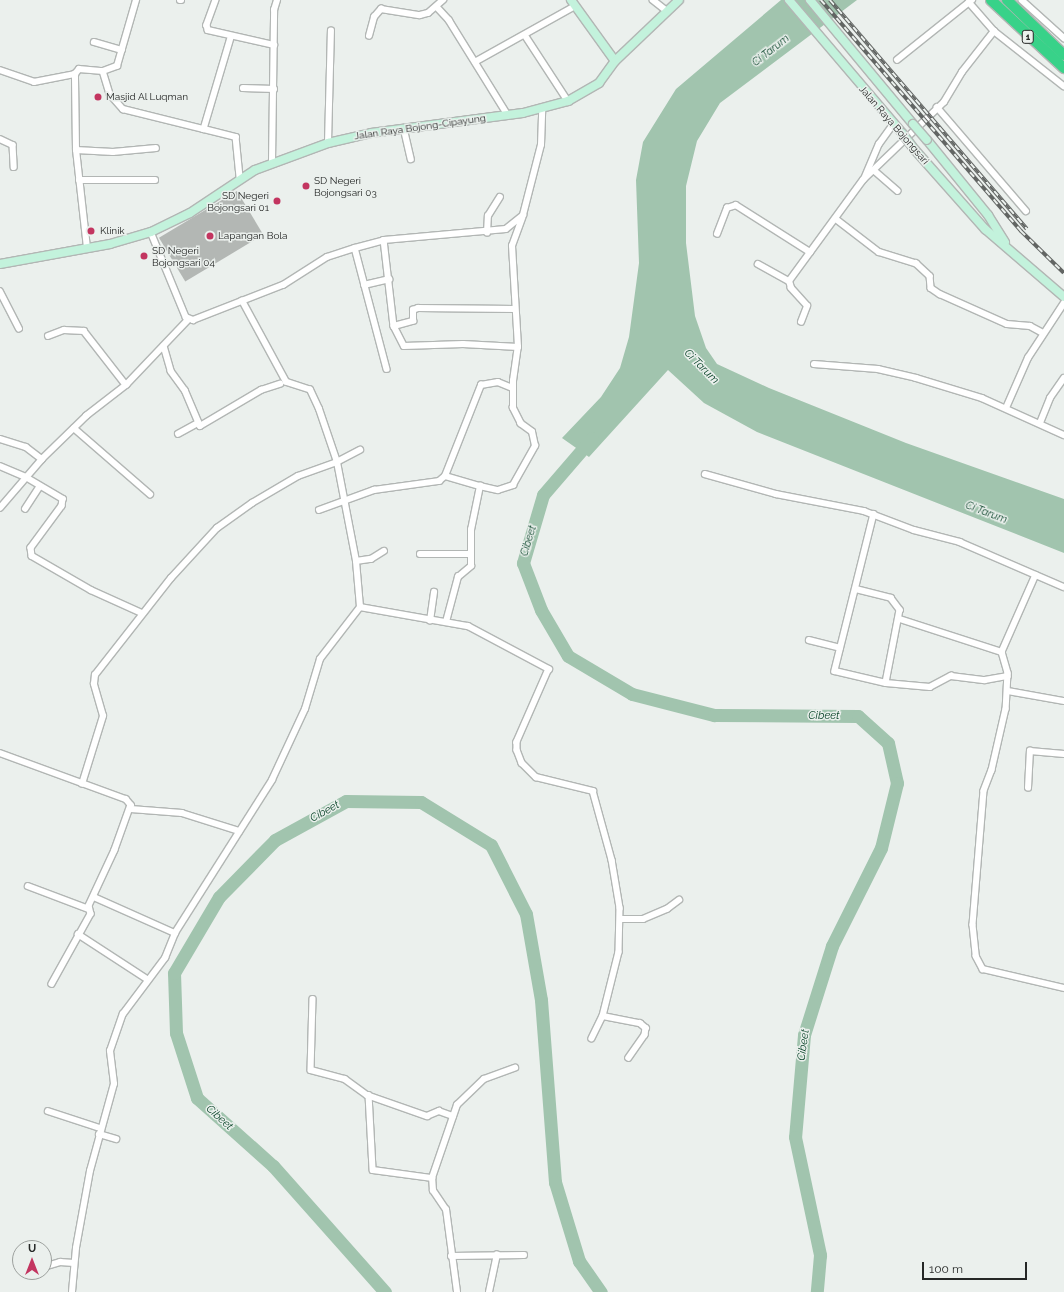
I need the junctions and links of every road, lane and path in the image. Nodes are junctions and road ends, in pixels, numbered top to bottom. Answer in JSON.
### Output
{"nodes":[{"id":1,"x":136,"y":0,"type":"edge"},
{"id":2,"x":216,"y":0,"type":"edge"},
{"id":3,"x":277,"y":0,"type":"edge"},
{"id":4,"x":443,"y":0,"type":"edge"},
{"id":5,"x":653,"y":0,"type":"edge"},
{"id":6,"x":679,"y":0,"type":"edge"},
{"id":7,"x":789,"y":0,"type":"edge"},
{"id":8,"x":810,"y":0,"type":"edge"},
{"id":9,"x":1007,"y":0,"type":"edge"},
{"id":10,"x":1022,"y":0,"type":"edge"},
{"id":11,"x":971,"y":1,"type":"edge"},
{"id":12,"x":993,"y":2,"type":"edge"},
{"id":13,"x":573,"y":3,"type":"edge"},
{"id":14,"x":437,"y":7,"type":"junction"},
{"id":15,"x":667,"y":11,"type":"junction"},
{"id":16,"x":331,"y":31,"type":"dead end"},
{"id":17,"x":994,"y":31,"type":"junction"},
{"id":18,"x":525,"y":35,"type":"junction"},
{"id":19,"x":369,"y":36,"type":"dead end"},
{"id":20,"x":231,"y":38,"type":"junction"},
{"id":21,"x":1064,"y":38,"type":"edge"},
{"id":22,"x":94,"y":42,"type":"dead end"},
{"id":23,"x":274,"y":45,"type":"junction"},
{"id":24,"x":122,"y":50,"type":"junction"},
{"id":25,"x":1064,"y":55,"type":"edge"},
{"id":26,"x":897,"y":60,"type":"dead end"},
{"id":27,"x":615,"y":61,"type":"junction"},
{"id":28,"x":475,"y":62,"type":"junction"},
{"id":29,"x":1064,"y":68,"type":"edge"},
{"id":30,"x":0,"y":70,"type":"edge"},
{"id":31,"x":103,"y":71,"type":"junction"},
{"id":32,"x":75,"y":74,"type":"junction"},
{"id":33,"x":1064,"y":86,"type":"edge"},
{"id":34,"x":243,"y":88,"type":"dead end"},
{"id":35,"x":274,"y":89,"type":"junction"},
{"id":36,"x":568,"y":101,"type":"junction"},
{"id":37,"x":937,"y":107,"type":"junction"},
{"id":38,"x":542,"y":110,"type":"junction"},
{"id":39,"x":508,"y":115,"type":"junction"},
{"id":40,"x":893,"y":125,"type":"junction"},
{"id":41,"x":404,"y":128,"type":"junction"},
{"id":42,"x":204,"y":129,"type":"junction"},
{"id":43,"x":0,"y":139,"type":"edge"},
{"id":44,"x":328,"y":142,"type":"junction"},
{"id":45,"x":156,"y":148,"type":"dead end"},
{"id":46,"x":76,"y":150,"type":"junction"},
{"id":47,"x":876,"y":152,"type":"junction"},
{"id":48,"x":939,"y":154,"type":"junction"},
{"id":49,"x":884,"y":158,"type":"junction"},
{"id":50,"x":411,"y":159,"type":"dead end"},
{"id":51,"x":272,"y":162,"type":"junction"},
{"id":52,"x":928,"y":165,"type":"junction"},
{"id":53,"x":14,"y":167,"type":"dead end"},
{"id":54,"x":875,"y":171,"type":"junction"},
{"id":55,"x":240,"y":177,"type":"junction"},
{"id":56,"x":79,"y":180,"type":"junction"},
{"id":57,"x":155,"y":180,"type":"dead end"},
{"id":58,"x":863,"y":180,"type":"junction"},
{"id":59,"x":898,"y":191,"type":"dead end"},
{"id":60,"x":500,"y":197,"type":"dead end"},
{"id":61,"x":1026,"y":211,"type":"dead end"},
{"id":62,"x":523,"y":215,"type":"junction"},
{"id":63,"x":836,"y":219,"type":"junction"},
{"id":64,"x":150,"y":232,"type":"junction"},
{"id":65,"x":487,"y":233,"type":"junction"},
{"id":66,"x":717,"y":234,"type":"dead end"},
{"id":67,"x":384,"y":240,"type":"junction"},
{"id":68,"x":1006,"y":244,"type":"junction"},
{"id":69,"x":87,"y":248,"type":"junction"},
{"id":70,"x":355,"y":248,"type":"junction"},
{"id":71,"x":810,"y":252,"type":"junction"},
{"id":72,"x":0,"y":264,"type":"edge"},
{"id":73,"x":758,"y":264,"type":"dead end"},
{"id":74,"x":389,"y":279,"type":"junction"},
{"id":75,"x":789,"y":281,"type":"junction"},
{"id":76,"x":364,"y":285,"type":"junction"},
{"id":77,"x":0,"y":291,"type":"edge"},
{"id":78,"x":1064,"y":297,"type":"edge"},
{"id":79,"x":242,"y":301,"type":"junction"},
{"id":80,"x":1064,"y":303,"type":"edge"},
{"id":81,"x":515,"y":309,"type":"junction"},
{"id":82,"x":188,"y":320,"type":"junction"},
{"id":83,"x":801,"y":322,"type":"dead end"},
{"id":84,"x":394,"y":326,"type":"junction"},
{"id":85,"x":19,"y":328,"type":"dead end"},
{"id":86,"x":1043,"y":333,"type":"junction"},
{"id":87,"x":48,"y":336,"type":"dead end"},
{"id":88,"x":164,"y":346,"type":"junction"},
{"id":89,"x":518,"y":347,"type":"junction"},
{"id":90,"x":814,"y":364,"type":"dead end"},
{"id":91,"x":387,"y":369,"type":"dead end"},
{"id":92,"x":1064,"y":378,"type":"edge"},
{"id":93,"x":280,"y":384,"type":"dead end"},
{"id":94,"x":126,"y":385,"type":"junction"},
{"id":95,"x":513,"y":388,"type":"junction"},
{"id":96,"x":1006,"y":408,"type":"junction"},
{"id":97,"x":198,"y":423,"type":"junction"},
{"id":98,"x":1040,"y":423,"type":"junction"},
{"id":99,"x":74,"y":428,"type":"junction"},
{"id":100,"x":178,"y":434,"type":"dead end"},
{"id":101,"x":1064,"y":435,"type":"edge"},
{"id":102,"x":0,"y":439,"type":"edge"},
{"id":103,"x":360,"y":450,"type":"dead end"},
{"id":104,"x":42,"y":459,"type":"junction"},
{"id":105,"x":337,"y":462,"type":"junction"},
{"id":106,"x":0,"y":466,"type":"edge"},
{"id":107,"x":705,"y":474,"type":"dead end"},
{"id":108,"x":445,"y":476,"type":"junction"},
{"id":109,"x":26,"y":477,"type":"junction"},
{"id":110,"x":40,"y":486,"type":"junction"},
{"id":111,"x":480,"y":486,"type":"junction"},
{"id":112,"x":150,"y":494,"type":"dead end"},
{"id":113,"x":345,"y":502,"type":"junction"},
{"id":114,"x":0,"y":508,"type":"edge"},
{"id":115,"x":25,"y":509,"type":"dead end"},
{"id":116,"x":319,"y":510,"type":"dead end"},
{"id":117,"x":874,"y":514,"type":"junction"},
{"id":118,"x":384,"y":551,"type":"dead end"},
{"id":119,"x":420,"y":554,"type":"dead end"},
{"id":120,"x":470,"y":554,"type":"junction"},
{"id":121,"x":356,"y":562,"type":"junction"},
{"id":122,"x":1036,"y":575,"type":"junction"},
{"id":123,"x":1064,"y":587,"type":"edge"},
{"id":124,"x":856,"y":589,"type":"junction"},
{"id":125,"x":434,"y":592,"type":"dead end"},
{"id":126,"x":360,"y":607,"type":"junction"},
{"id":127,"x":142,"y":613,"type":"junction"},
{"id":128,"x":900,"y":619,"type":"junction"},
{"id":129,"x":430,"y":621,"type":"junction"},
{"id":130,"x":446,"y":622,"type":"junction"},
{"id":131,"x":809,"y":640,"type":"dead end"},
{"id":132,"x":840,"y":648,"type":"junction"},
{"id":133,"x":1002,"y":652,"type":"junction"},
{"id":134,"x":1008,"y":676,"type":"junction"},
{"id":135,"x":886,"y":683,"type":"junction"},
{"id":136,"x":1008,"y":692,"type":"junction"},
{"id":137,"x":1064,"y":701,"type":"edge"},
{"id":138,"x":0,"y":754,"type":"edge"},
{"id":139,"x":1064,"y":754,"type":"edge"},
{"id":140,"x":82,"y":784,"type":"junction"},
{"id":141,"x":1028,"y":788,"type":"dead end"},
{"id":142,"x":131,"y":809,"type":"junction"},
{"id":143,"x":239,"y":831,"type":"junction"},
{"id":144,"x":28,"y":886,"type":"dead end"},
{"id":145,"x":94,"y":897,"type":"junction"},
{"id":146,"x":679,"y":900,"type":"dead end"},
{"id":147,"x":89,"y":909,"type":"junction"},
{"id":148,"x":621,"y":919,"type":"junction"},
{"id":149,"x":175,"y":933,"type":"junction"},
{"id":150,"x":78,"y":934,"type":"junction"},
{"id":151,"x":148,"y":979,"type":"junction"},
{"id":152,"x":52,"y":984,"type":"dead end"},
{"id":153,"x":1064,"y":988,"type":"edge"},
{"id":154,"x":313,"y":999,"type":"dead end"},
{"id":155,"x":603,"y":1016,"type":"junction"},
{"id":156,"x":592,"y":1039,"type":"dead end"},
{"id":157,"x":629,"y":1058,"type":"dead end"},
{"id":158,"x":515,"y":1068,"type":"dead end"},
{"id":159,"x":369,"y":1095,"type":"junction"},
{"id":160,"x":48,"y":1111,"type":"dead end"},
{"id":161,"x":453,"y":1116,"type":"junction"},
{"id":162,"x":100,"y":1128,"type":"junction"},
{"id":163,"x":99,"y":1134,"type":"junction"},
{"id":164,"x":116,"y":1139,"type":"dead end"},
{"id":165,"x":432,"y":1178,"type":"junction"},
{"id":166,"x":497,"y":1255,"type":"junction"},
{"id":167,"x":524,"y":1255,"type":"dead end"},
{"id":168,"x":451,"y":1256,"type":"junction"},
{"id":169,"x":74,"y":1263,"type":"junction"},
{"id":170,"x":52,"y":1264,"type":"edge"},
{"id":171,"x":72,"y":1292,"type":"edge"},
{"id":172,"x":457,"y":1292,"type":"edge"},
{"id":173,"x":489,"y":1292,"type":"edge"}],
"edges":[{"from":1,"to":24,"type":"street"},
{"from":2,"to":20,"type":"street"},
{"from":3,"to":23,"type":"street"},
{"from":4,"to":14,"type":"street"},
{"from":5,"to":15,"type":"street"},
{"from":6,"to":15,"type":"street","name":"Jalan Raya Bojong-Cipayung"},
{"from":7,"to":40,"type":"street","name":"Jalan Raya Bojongsari"},
{"from":8,"to":48,"type":"street","name":"Jalan Raya Bojongsari","bridge":true},
{"from":9,"to":25,"type":"highway","number":"1"},
{"from":10,"to":21,"type":"street"},
{"from":11,"to":17,"type":"street"},
{"from":11,"to":26,"type":"street"},
{"from":12,"to":29,"type":"highway","number":"1"},
{"from":13,"to":18,"type":"street"},
{"from":13,"to":27,"type":"street"},
{"from":14,"to":19,"type":"street"},
{"from":14,"to":28,"type":"street"},
{"from":15,"to":27,"type":"street","name":"Jalan Raya Bojong-Cipayung"},
{"from":16,"to":44,"type":"street"},
{"from":17,"to":33,"type":"street"},
{"from":17,"to":37,"type":"street"},
{"from":18,"to":28,"type":"street"},
{"from":18,"to":36,"type":"street"},
{"from":20,"to":23,"type":"street"},
{"from":20,"to":42,"type":"street"},
{"from":22,"to":24,"type":"street"},
{"from":23,"to":35,"type":"street"},
{"from":24,"to":31,"type":"street"},
{"from":27,"to":36,"type":"street","name":"Jalan Raya Bojong-Cipayung"},
{"from":28,"to":39,"type":"street"},
{"from":30,"to":32,"type":"street"},
{"from":31,"to":32,"type":"street"},
{"from":31,"to":42,"type":"street"},
{"from":32,"to":46,"type":"street"},
{"from":34,"to":35,"type":"street"},
{"from":35,"to":51,"type":"street"},
{"from":36,"to":38,"type":"street","name":"Jalan Raya Bojong-Cipayung"},
{"from":37,"to":49,"type":"street"},
{"from":37,"to":61,"type":"street"},
{"from":38,"to":39,"type":"street","name":"Jalan Raya Bojong-Cipayung"},
{"from":38,"to":62,"type":"street"},
{"from":39,"to":41,"type":"street","name":"Jalan Raya Bojong-Cipayung"},
{"from":40,"to":47,"type":"street"},
{"from":40,"to":52,"type":"street","name":"Jalan Raya Bojongsari","bridge":true},
{"from":41,"to":44,"type":"street","name":"Jalan Raya Bojong-Cipayung"},
{"from":41,"to":50,"type":"street"},
{"from":42,"to":55,"type":"street"},
{"from":43,"to":53,"type":"street"},
{"from":44,"to":51,"type":"street","name":"Jalan Raya Bojong-Cipayung"},
{"from":45,"to":46,"type":"street"},
{"from":46,"to":56,"type":"street"},
{"from":47,"to":49,"type":"street"},
{"from":47,"to":58,"type":"street"},
{"from":48,"to":52,"type":"street"},
{"from":48,"to":68,"type":"street","name":"Jalan Raya Bojongsari"},
{"from":49,"to":54,"type":"street"},
{"from":51,"to":55,"type":"street","name":"Jalan Raya Bojong-Cipayung"},
{"from":52,"to":68,"type":"street","name":"Jalan Raya Bojongsari"},
{"from":54,"to":58,"type":"street"},
{"from":54,"to":59,"type":"street"},
{"from":55,"to":64,"type":"street","name":"Jalan Raya Bojong-Cipayung"},
{"from":56,"to":57,"type":"street"},
{"from":56,"to":69,"type":"street"},
{"from":58,"to":63,"type":"street"},
{"from":60,"to":65,"type":"street"},
{"from":62,"to":65,"type":"street"},
{"from":62,"to":81,"type":"street"},
{"from":63,"to":71,"type":"street"},
{"from":63,"to":86,"type":"street"},
{"from":64,"to":69,"type":"street","name":"Jalan Raya Bojong-Cipayung"},
{"from":64,"to":82,"type":"street"},
{"from":65,"to":67,"type":"street"},
{"from":66,"to":71,"type":"street"},
{"from":67,"to":70,"type":"street"},
{"from":67,"to":74,"type":"street"},
{"from":68,"to":78,"type":"street","name":"Jalan Raya Bojongsari"},
{"from":69,"to":72,"type":"street","name":"Jalan Raya Bojong-Cipayung"},
{"from":70,"to":76,"type":"street"},
{"from":70,"to":79,"type":"street"},
{"from":71,"to":75,"type":"street"},
{"from":73,"to":75,"type":"street"},
{"from":74,"to":76,"type":"street"},
{"from":74,"to":84,"type":"street"},
{"from":75,"to":83,"type":"street"},
{"from":76,"to":91,"type":"street"},
{"from":77,"to":85,"type":"street"},
{"from":79,"to":82,"type":"street"},
{"from":79,"to":105,"type":"street"},
{"from":80,"to":86,"type":"street"},
{"from":81,"to":84,"type":"street"},
{"from":81,"to":89,"type":"street"},
{"from":82,"to":88,"type":"street"},
{"from":84,"to":89,"type":"street"},
{"from":86,"to":96,"type":"street"},
{"from":87,"to":94,"type":"street"},
{"from":88,"to":94,"type":"street"},
{"from":88,"to":97,"type":"street"},
{"from":89,"to":95,"type":"street"},
{"from":90,"to":96,"type":"street"},
{"from":92,"to":98,"type":"street"},
{"from":93,"to":97,"type":"street"},
{"from":94,"to":99,"type":"street"},
{"from":95,"to":108,"type":"street"},
{"from":95,"to":111,"type":"street"},
{"from":96,"to":98,"type":"street"},
{"from":97,"to":100,"type":"street"},
{"from":98,"to":101,"type":"street"},
{"from":99,"to":104,"type":"street"},
{"from":99,"to":112,"type":"street"},
{"from":102,"to":104,"type":"street"},
{"from":103,"to":105,"type":"street"},
{"from":104,"to":109,"type":"street"},
{"from":105,"to":113,"type":"street"},
{"from":105,"to":127,"type":"street"},
{"from":106,"to":109,"type":"street"},
{"from":107,"to":117,"type":"street"},
{"from":108,"to":111,"type":"street"},
{"from":108,"to":113,"type":"street"},
{"from":109,"to":110,"type":"street"},
{"from":109,"to":114,"type":"street"},
{"from":110,"to":115,"type":"street"},
{"from":110,"to":127,"type":"street"},
{"from":111,"to":120,"type":"street"},
{"from":113,"to":116,"type":"street"},
{"from":113,"to":121,"type":"street"},
{"from":117,"to":122,"type":"street"},
{"from":117,"to":124,"type":"street"},
{"from":118,"to":121,"type":"street"},
{"from":119,"to":120,"type":"street"},
{"from":120,"to":130,"type":"street"},
{"from":121,"to":126,"type":"street"},
{"from":122,"to":123,"type":"street"},
{"from":122,"to":133,"type":"street"},
{"from":124,"to":128,"type":"street"},
{"from":124,"to":132,"type":"street"},
{"from":125,"to":129,"type":"street"},
{"from":126,"to":129,"type":"street"},
{"from":126,"to":143,"type":"street"},
{"from":127,"to":140,"type":"street"},
{"from":128,"to":133,"type":"street"},
{"from":128,"to":135,"type":"street"},
{"from":129,"to":130,"type":"street"},
{"from":130,"to":148,"type":"street"},
{"from":131,"to":132,"type":"street"},
{"from":132,"to":135,"type":"street"},
{"from":133,"to":134,"type":"street"},
{"from":134,"to":135,"type":"street"},
{"from":134,"to":136,"type":"street"},
{"from":136,"to":137,"type":"street"},
{"from":136,"to":153,"type":"street"},
{"from":138,"to":140,"type":"street"},
{"from":139,"to":141,"type":"street"},
{"from":140,"to":142,"type":"street"},
{"from":142,"to":143,"type":"street"},
{"from":142,"to":145,"type":"street"},
{"from":143,"to":149,"type":"street"},
{"from":144,"to":147,"type":"street"},
{"from":145,"to":147,"type":"street"},
{"from":145,"to":149,"type":"street"},
{"from":146,"to":148,"type":"street"},
{"from":147,"to":150,"type":"street"},
{"from":148,"to":155,"type":"street"},
{"from":149,"to":151,"type":"street"},
{"from":150,"to":151,"type":"street"},
{"from":150,"to":152,"type":"street"},
{"from":151,"to":162,"type":"street"},
{"from":154,"to":159,"type":"street"},
{"from":155,"to":156,"type":"street"},
{"from":155,"to":157,"type":"street"},
{"from":158,"to":161,"type":"street"},
{"from":159,"to":161,"type":"street"},
{"from":159,"to":165,"type":"street"},
{"from":160,"to":162,"type":"street"},
{"from":161,"to":165,"type":"street"},
{"from":162,"to":163,"type":"street"},
{"from":163,"to":164,"type":"street"},
{"from":163,"to":169,"type":"street"},
{"from":165,"to":168,"type":"street"},
{"from":166,"to":167,"type":"street"},
{"from":166,"to":168,"type":"street"},
{"from":166,"to":173,"type":"street"},
{"from":168,"to":172,"type":"street"},
{"from":169,"to":170,"type":"street"},
{"from":169,"to":171,"type":"street"}]}
